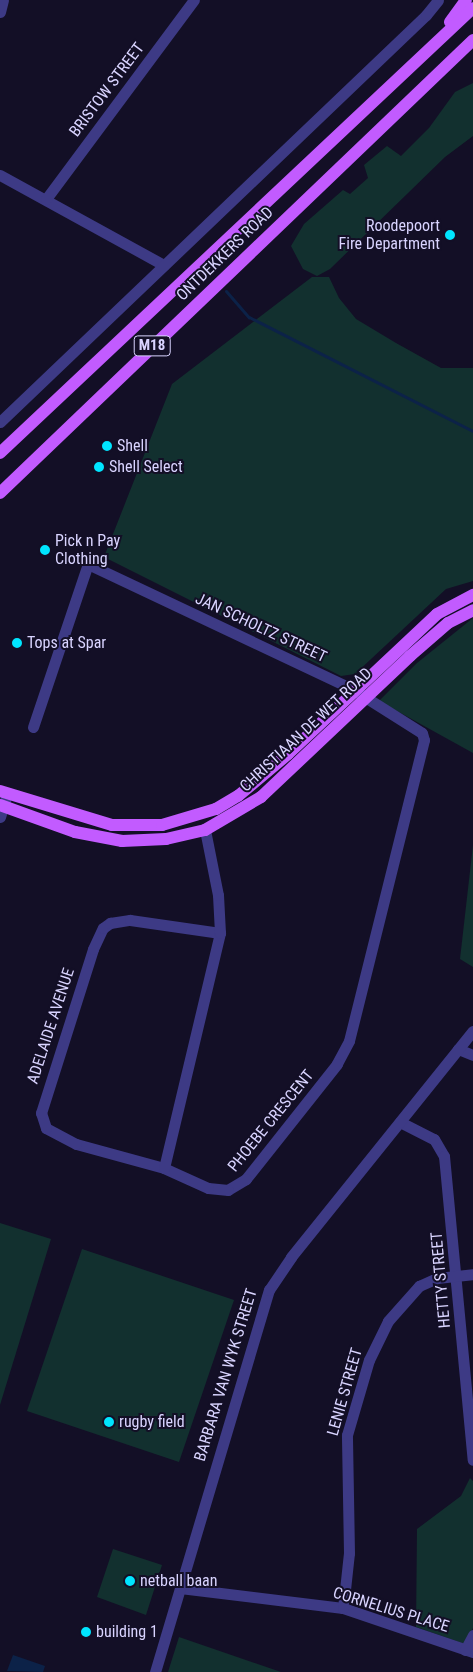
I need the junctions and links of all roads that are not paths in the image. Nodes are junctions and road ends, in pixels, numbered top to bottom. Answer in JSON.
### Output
{"nodes":[{"id":1,"x":2,"y":0,"type":"edge"},
{"id":2,"x":194,"y":0,"type":"edge"},
{"id":3,"x":438,"y":0,"type":"edge"},
{"id":4,"x":466,"y":0,"type":"edge"},
{"id":5,"x":473,"y":8,"type":"edge"},
{"id":6,"x":0,"y":12,"type":"edge"},
{"id":7,"x":473,"y":40,"type":"edge"},
{"id":8,"x":473,"y":45,"type":"edge"},
{"id":9,"x":432,"y":48,"type":"junction"},
{"id":10,"x":456,"y":57,"type":"junction"},
{"id":11,"x":0,"y":175,"type":"edge"},
{"id":12,"x":46,"y":199,"type":"junction"},
{"id":13,"x":164,"y":264,"type":"junction"},
{"id":14,"x":0,"y":422,"type":"edge"},
{"id":15,"x":0,"y":453,"type":"edge"},
{"id":16,"x":0,"y":493,"type":"edge"},
{"id":17,"x":473,"y":595,"type":"edge"},
{"id":18,"x":473,"y":610,"type":"edge"},
{"id":19,"x":354,"y":690,"type":"junction"},
{"id":20,"x":365,"y":699,"type":"junction"},
{"id":21,"x":33,"y":727,"type":"dead end"},
{"id":22,"x":416,"y":728,"type":"joint"},
{"id":23,"x":4,"y":792,"type":"edge"},
{"id":24,"x":1,"y":810,"type":"edge"},
{"id":25,"x":205,"y":830,"type":"junction"},
{"id":26,"x":220,"y":933,"type":"junction"},
{"id":27,"x":473,"y":1031,"type":"edge"},
{"id":28,"x":458,"y":1050,"type":"junction"},
{"id":29,"x":473,"y":1055,"type":"edge"},
{"id":30,"x":400,"y":1122,"type":"junction"},
{"id":31,"x":164,"y":1168,"type":"junction"},
{"id":32,"x":473,"y":1274,"type":"edge"},
{"id":33,"x":456,"y":1275,"type":"junction"},
{"id":34,"x":473,"y":1460,"type":"edge"},
{"id":35,"x":180,"y":1588,"type":"junction"},
{"id":36,"x":343,"y":1608,"type":"junction"},
{"id":37,"x":473,"y":1635,"type":"edge"},
{"id":38,"x":469,"y":1651,"type":"edge"},
{"id":39,"x":155,"y":1672,"type":"edge"}],
"edges":[{"from":1,"to":6,"type":"street"},
{"from":2,"to":12,"type":"street","name":"BRISTOW STREET"},
{"from":3,"to":13,"type":"street"},
{"from":4,"to":9,"type":"main road"},
{"from":5,"to":9,"type":"main road","name":"ONTDEKKERS ROAD","number":"M18"},
{"from":7,"to":10,"type":"main road","name":"ONTDEKKERS ROAD","number":"M18"},
{"from":8,"to":10,"type":"main road"},
{"from":9,"to":15,"type":"main road","name":"ONTDEKKERS ROAD","number":"M18"},
{"from":10,"to":16,"type":"main road","name":"ONTDEKKERS ROAD","number":"M18"},
{"from":11,"to":12,"type":"street"},
{"from":12,"to":13,"type":"street"},
{"from":13,"to":14,"type":"street"},
{"from":17,"to":19,"type":"main road","name":"CHRISTIAAN DE WET ROAD"},
{"from":18,"to":20,"type":"main road","name":"CHRISTIAAN DE WET ROAD"},
{"from":19,"to":20,"type":"street","name":"JAN SCHOLTZ STREET"},
{"from":19,"to":21,"type":"street","name":"JAN SCHOLTZ STREET"},
{"from":19,"to":23,"type":"main road","name":"CHRISTIAAN DE WET ROAD"},
{"from":20,"to":22,"type":"street","name":"JAN SCHOLTZ STREET"},
{"from":20,"to":25,"type":"main road","name":"CHRISTIAAN DE WET ROAD"},
{"from":22,"to":31,"type":"street","name":"PHOEBE CRESCENT"},
{"from":23,"to":24,"type":"street"},
{"from":24,"to":25,"type":"main road","name":"CHRISTIAAN DE WET ROAD"},
{"from":25,"to":26,"type":"street"},
{"from":26,"to":31,"type":"street"},
{"from":26,"to":31,"type":"street","name":"ADELAIDE AVENUE"},
{"from":27,"to":28,"type":"street","name":"BARBARA VAN WYK STREET"},
{"from":28,"to":29,"type":"street"},
{"from":28,"to":30,"type":"street","name":"BARBARA VAN WYK STREET"},
{"from":30,"to":33,"type":"street","name":"HETTY STREET"},
{"from":30,"to":35,"type":"street","name":"BARBARA VAN WYK STREET"},
{"from":32,"to":33,"type":"street","name":"LENIE STREET"},
{"from":33,"to":34,"type":"street","name":"HETTY STREET"},
{"from":33,"to":36,"type":"street","name":"LENIE STREET"},
{"from":35,"to":36,"type":"street","name":"CORNELIUS PLACE"},
{"from":35,"to":39,"type":"street","name":"BARBARA VAN WYK STREET"},
{"from":36,"to":38,"type":"street","name":"CORNELIUS PLACE"},
{"from":37,"to":38,"type":"street"}]}
